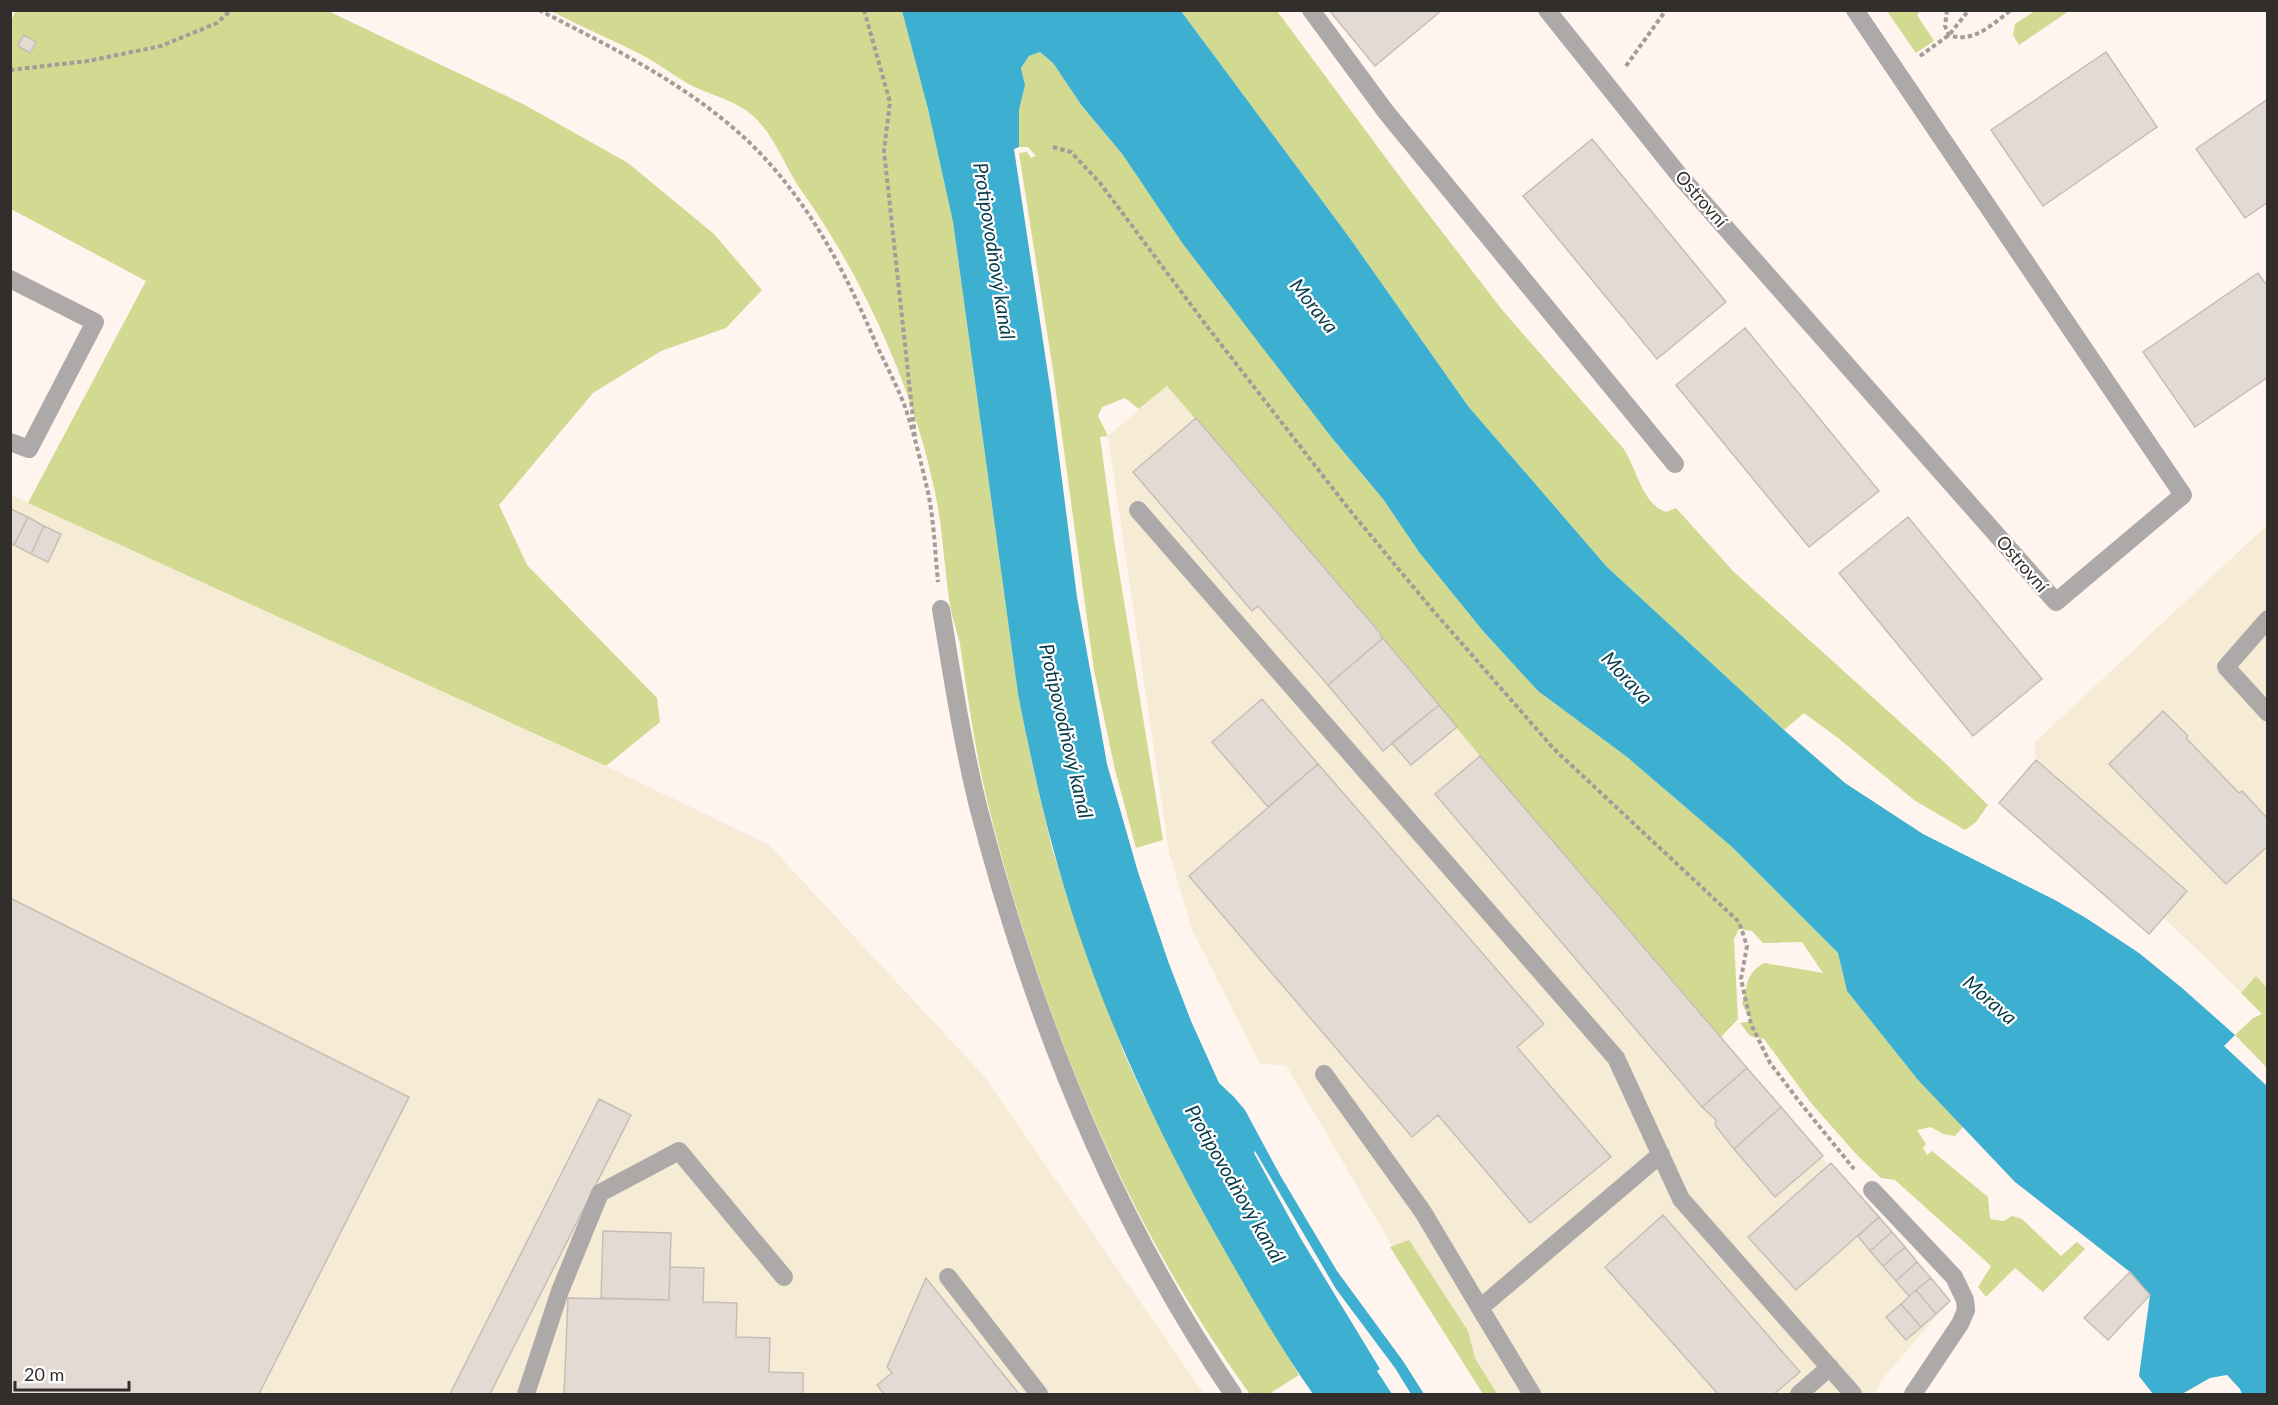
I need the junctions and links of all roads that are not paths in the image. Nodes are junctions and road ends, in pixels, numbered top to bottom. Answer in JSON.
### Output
{"nodes":[{"id":1,"x":1311,"y":10,"type":"edge"},
{"id":2,"x":1547,"y":10,"type":"edge"},
{"id":3,"x":1855,"y":10,"type":"edge"},
{"id":4,"x":10,"y":279,"type":"edge"},
{"id":5,"x":10,"y":442,"type":"edge"},
{"id":6,"x":1675,"y":464,"type":"dead end"},
{"id":7,"x":1138,"y":510,"type":"dead end"},
{"id":8,"x":941,"y":609,"type":"road end"},
{"id":9,"x":2268,"y":619,"type":"edge"},
{"id":10,"x":2268,"y":713,"type":"edge"},
{"id":11,"x":1324,"y":1074,"type":"dead end"},
{"id":12,"x":1661,"y":1154,"type":"junction"},
{"id":13,"x":1872,"y":1190,"type":"road end"},
{"id":14,"x":784,"y":1277,"type":"dead end"},
{"id":15,"x":948,"y":1277,"type":"dead end"},
{"id":16,"x":1480,"y":1308,"type":"junction"},
{"id":17,"x":1830,"y":1368,"type":"junction"},
{"id":18,"x":1226,"y":1393,"type":"edge"},
{"id":19,"x":526,"y":1395,"type":"edge"},
{"id":20,"x":1039,"y":1395,"type":"edge"},
{"id":21,"x":1532,"y":1395,"type":"edge"},
{"id":22,"x":1799,"y":1395,"type":"edge"},
{"id":23,"x":1853,"y":1395,"type":"edge"},
{"id":24,"x":1913,"y":1395,"type":"edge"}],
"edges":[{"from":1,"to":6,"type":"street"},
{"from":2,"to":3,"type":"street","name":"Ostrovní"},
{"from":4,"to":5,"type":"street"},
{"from":7,"to":12,"type":"street"},
{"from":8,"to":18,"type":"street"},
{"from":9,"to":10,"type":"street"},
{"from":11,"to":16,"type":"street"},
{"from":12,"to":16,"type":"street"},
{"from":12,"to":17,"type":"street"},
{"from":13,"to":24,"type":"street"},
{"from":14,"to":19,"type":"street"},
{"from":15,"to":20,"type":"street"},
{"from":16,"to":21,"type":"street"},
{"from":17,"to":22,"type":"street"},
{"from":17,"to":23,"type":"street"}]}
